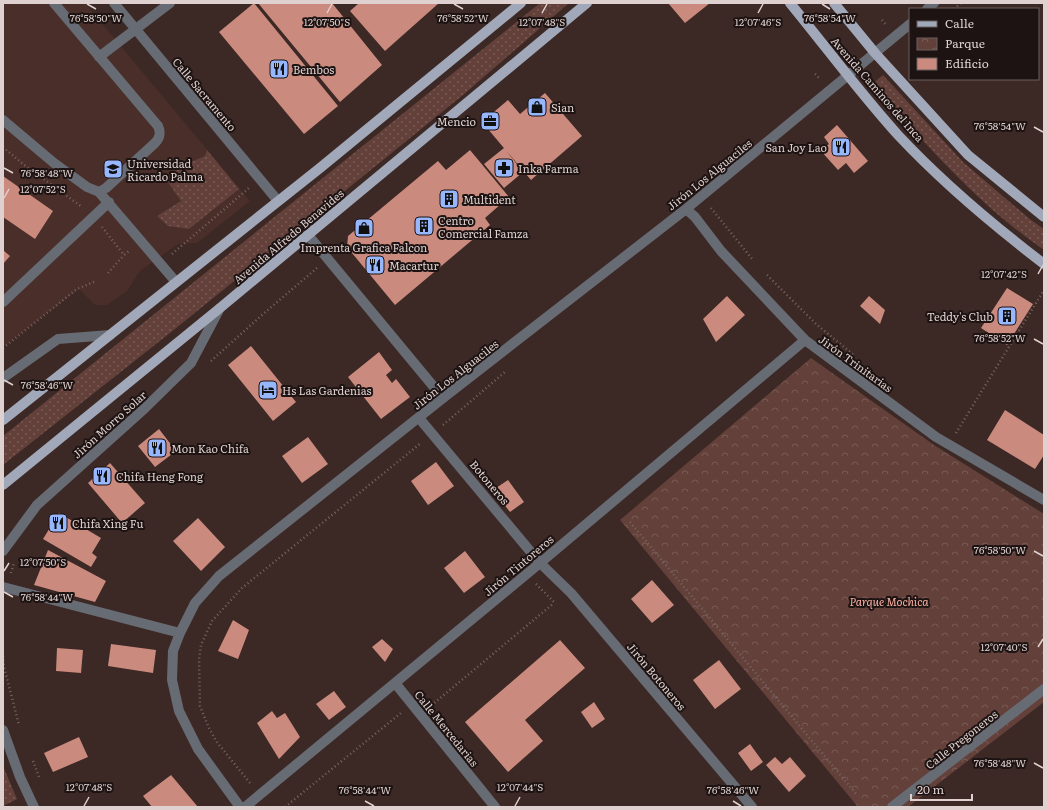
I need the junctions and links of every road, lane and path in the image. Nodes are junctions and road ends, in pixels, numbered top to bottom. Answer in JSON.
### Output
{"nodes":[{"id":1,"x":54,"y":3,"type":"edge"},
{"id":2,"x":114,"y":3,"type":"edge"},
{"id":3,"x":170,"y":3,"type":"edge"},
{"id":4,"x":521,"y":3,"type":"edge"},
{"id":5,"x":587,"y":3,"type":"edge"},
{"id":6,"x":790,"y":3,"type":"edge"},
{"id":7,"x":834,"y":3,"type":"edge"},
{"id":8,"x":909,"y":25,"type":"edge"},
{"id":9,"x":136,"y":30,"type":"junction"},
{"id":10,"x":875,"y":53,"type":"junction"},
{"id":11,"x":99,"y":57,"type":"junction"},
{"id":12,"x":848,"y":76,"type":"junction"},
{"id":13,"x":3,"y":120,"type":"edge"},
{"id":14,"x":3,"y":147,"type":"edge"},
{"id":15,"x":260,"y":179,"type":"junction"},
{"id":16,"x":99,"y":192,"type":"junction"},
{"id":17,"x":278,"y":201,"type":"junction"},
{"id":18,"x":109,"y":202,"type":"junction"},
{"id":19,"x":686,"y":209,"type":"junction"},
{"id":20,"x":94,"y":216,"type":"junction"},
{"id":21,"x":1044,"y":216,"type":"edge"},
{"id":22,"x":695,"y":218,"type":"junction"},
{"id":23,"x":308,"y":235,"type":"junction"},
{"id":24,"x":141,"y":241,"type":"junction"},
{"id":25,"x":124,"y":255,"type":"junction"},
{"id":26,"x":756,"y":263,"type":"dead end"},
{"id":27,"x":160,"y":264,"type":"junction"},
{"id":28,"x":1044,"y":264,"type":"edge"},
{"id":29,"x":108,"y":273,"type":"dead end"},
{"id":30,"x":767,"y":274,"type":"dead end"},
{"id":31,"x":96,"y":281,"type":"dead end"},
{"id":32,"x":176,"y":282,"type":"junction"},
{"id":33,"x":1044,"y":290,"type":"edge"},
{"id":34,"x":3,"y":302,"type":"edge"},
{"id":35,"x":220,"y":308,"type":"junction"},
{"id":36,"x":110,"y":335,"type":"junction"},
{"id":37,"x":805,"y":340,"type":"junction"},
{"id":38,"x":3,"y":348,"type":"edge"},
{"id":39,"x":858,"y":358,"type":"dead end"},
{"id":40,"x":507,"y":369,"type":"dead end"},
{"id":41,"x":3,"y":378,"type":"edge"},
{"id":42,"x":443,"y":398,"type":"junction"},
{"id":43,"x":419,"y":418,"type":"junction"},
{"id":44,"x":3,"y":420,"type":"edge"},
{"id":45,"x":950,"y":428,"type":"dead end"},
{"id":46,"x":434,"y":433,"type":"junction"},
{"id":47,"x":956,"y":433,"type":"junction"},
{"id":48,"x":949,"y":444,"type":"junction"},
{"id":49,"x":3,"y":485,"type":"edge"},
{"id":50,"x":1044,"y":500,"type":"edge"},
{"id":51,"x":630,"y":522,"type":"dead end"},
{"id":52,"x":3,"y":551,"type":"edge"},
{"id":53,"x":540,"y":563,"type":"junction"},
{"id":54,"x":3,"y":587,"type":"edge"},
{"id":55,"x":180,"y":633,"type":"junction"},
{"id":56,"x":3,"y":656,"type":"edge"},
{"id":57,"x":395,"y":683,"type":"junction"},
{"id":58,"x":1044,"y":689,"type":"edge"},
{"id":59,"x":3,"y":730,"type":"edge"},
{"id":60,"x":20,"y":731,"type":"dead end"},
{"id":61,"x":32,"y":759,"type":"dead end"},
{"id":62,"x":40,"y":780,"type":"dead end"},
{"id":63,"x":857,"y":795,"type":"dead end"},
{"id":64,"x":260,"y":796,"type":"junction"},
{"id":65,"x":34,"y":807,"type":"edge"},
{"id":66,"x":240,"y":807,"type":"edge"},
{"id":67,"x":245,"y":807,"type":"edge"},
{"id":68,"x":495,"y":807,"type":"edge"},
{"id":69,"x":752,"y":807,"type":"edge"},
{"id":70,"x":892,"y":807,"type":"edge"}],
"edges":[{"from":1,"to":11,"type":"street"},
{"from":2,"to":9,"type":"street","name":"Calle Sacramento"},
{"from":3,"to":9,"type":"street"},
{"from":4,"to":17,"type":"main road"},
{"from":5,"to":23,"type":"main road","name":"Avenida Alfredo Benavides"},
{"from":6,"to":12,"type":"main road","name":"Avenida Caminos del Inca"},
{"from":7,"to":10,"type":"main road","name":"Avenida Caminos del Inca"},
{"from":8,"to":10,"type":"street","name":"Jirón Los Alguaciles"},
{"from":9,"to":11,"type":"street"},
{"from":9,"to":15,"type":"street","name":"Calle Sacramento"},
{"from":10,"to":12,"type":"street","name":"Jirón Los Alguaciles"},
{"from":10,"to":21,"type":"main road","name":"Avenida Caminos del Inca"},
{"from":11,"to":16,"type":"street"},
{"from":12,"to":19,"type":"street","name":"Jirón Los Alguaciles"},
{"from":12,"to":28,"type":"main road","name":"Avenida Caminos del Inca"},
{"from":13,"to":16,"type":"street"},
{"from":14,"to":20,"type":"path"},
{"from":15,"to":17,"type":"street","name":"Calle Sacramento"},
{"from":15,"to":27,"type":"path"},
{"from":16,"to":18,"type":"street"},
{"from":17,"to":32,"type":"main road"},
{"from":18,"to":20,"type":"street"},
{"from":18,"to":24,"type":"street"},
{"from":19,"to":22,"type":"street","name":"Jirón Trinitarias"},
{"from":19,"to":42,"type":"street","name":"Jirón Los Alguaciles"},
{"from":20,"to":25,"type":"path"},
{"from":20,"to":34,"type":"street"},
{"from":22,"to":26,"type":"path"},
{"from":22,"to":37,"type":"street","name":"Jirón Trinitarias"},
{"from":23,"to":35,"type":"main road","name":"Avenida Alfredo Benavides"},
{"from":23,"to":42,"type":"street"},
{"from":24,"to":25,"type":"path"},
{"from":24,"to":27,"type":"street"},
{"from":25,"to":29,"type":"path"},
{"from":27,"to":32,"type":"street"},
{"from":30,"to":39,"type":"path"},
{"from":31,"to":38,"type":"path"},
{"from":32,"to":36,"type":"main road"},
{"from":33,"to":47,"type":"path"},
{"from":35,"to":49,"type":"main road","name":"Avenida Alfredo Benavides"},
{"from":35,"to":52,"type":"street","name":"Jirón Morro Solar"},
{"from":36,"to":41,"type":"street"},
{"from":36,"to":44,"type":"main road"},
{"from":37,"to":48,"type":"street","name":"Jirón Trinitarias"},
{"from":37,"to":53,"type":"street","name":"Jirón Tintoreros"},
{"from":40,"to":46,"type":"path"},
{"from":42,"to":43,"type":"street","name":"Jirón Los Alguaciles"},
{"from":43,"to":46,"type":"street","name":"Botoneros"},
{"from":43,"to":55,"type":"street","name":"Jirón Los Alguaciles"},
{"from":45,"to":47,"type":"path"},
{"from":46,"to":53,"type":"street","name":"Botoneros"},
{"from":46,"to":64,"type":"path"},
{"from":47,"to":48,"type":"path"},
{"from":48,"to":50,"type":"street","name":"Jirón Trinitarias"},
{"from":51,"to":63,"type":"path"},
{"from":53,"to":57,"type":"street","name":"Jirón Tintoreros"},
{"from":53,"to":69,"type":"street","name":"Jirón Botoneros"},
{"from":54,"to":55,"type":"street"},
{"from":55,"to":66,"type":"street","name":"Jirón Los Alguaciles"},
{"from":56,"to":60,"type":"path"},
{"from":57,"to":64,"type":"street","name":"Jirón Tintoreros"},
{"from":57,"to":68,"type":"street","name":"Calle Mercedarias"},
{"from":58,"to":70,"type":"street","name":"Calle Pregoneros"},
{"from":59,"to":65,"type":"street"},
{"from":61,"to":62,"type":"path"},
{"from":64,"to":67,"type":"street","name":"Jirón Tintoreros"}]}
